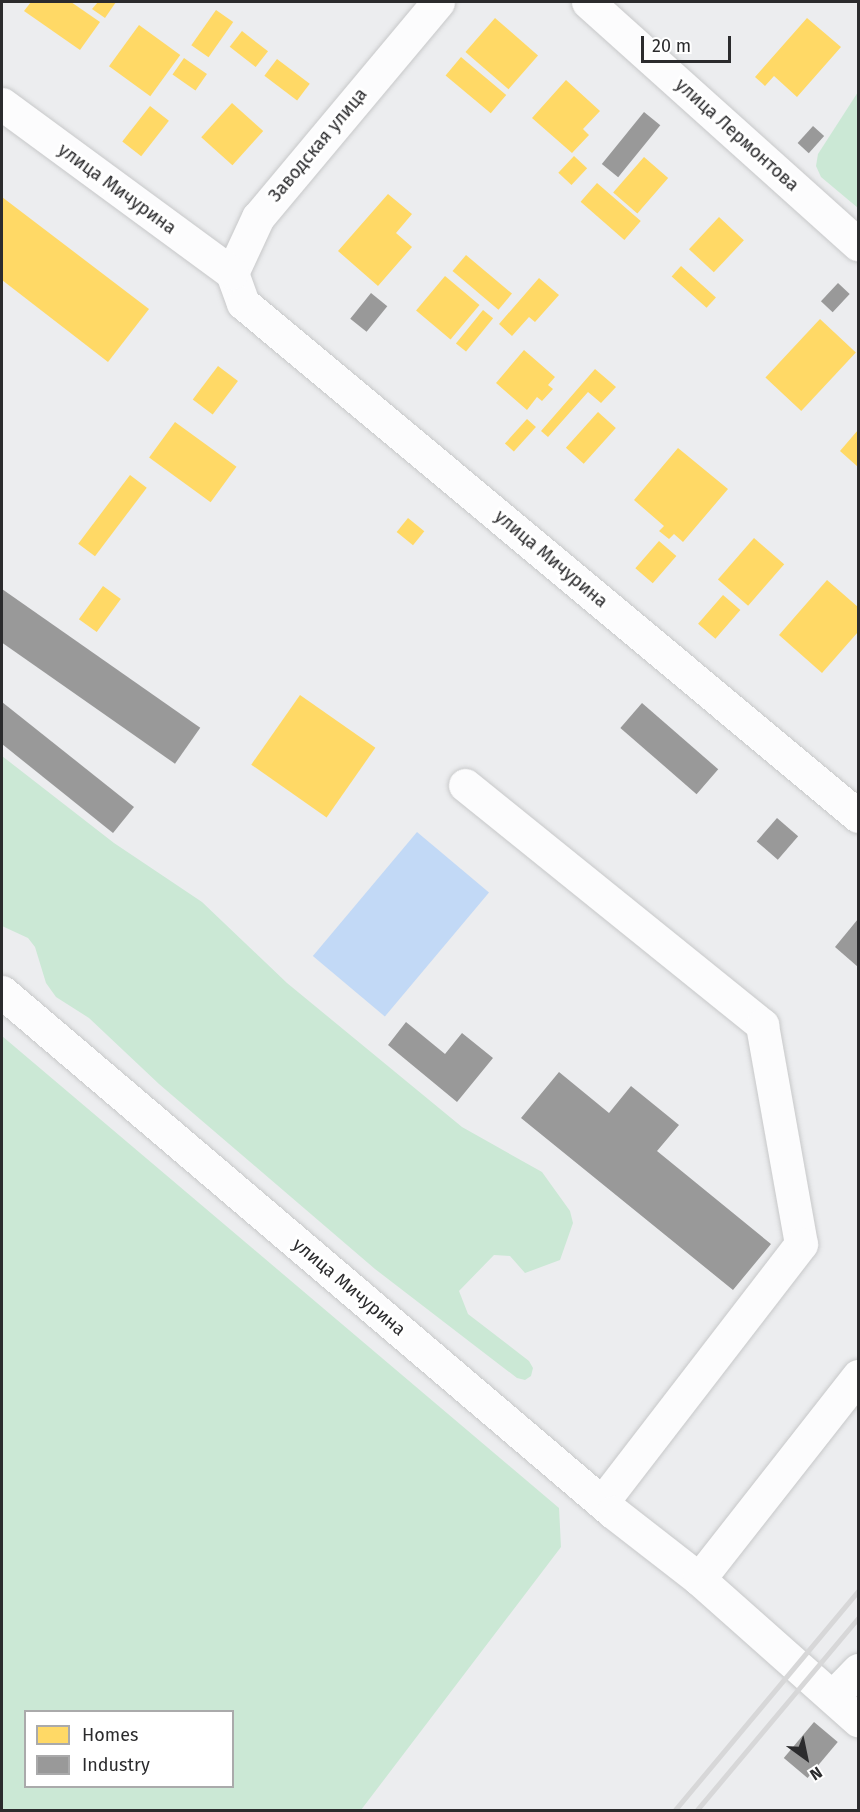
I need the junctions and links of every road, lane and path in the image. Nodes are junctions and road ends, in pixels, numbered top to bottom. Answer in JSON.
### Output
{"nodes":[{"id":1,"x":438,"y":2,"type":"edge"},
{"id":2,"x":588,"y":2,"type":"edge"},
{"id":3,"x":2,"y":104,"type":"edge"},
{"id":4,"x":858,"y":244,"type":"edge"},
{"id":5,"x":238,"y":288,"type":"junction"},
{"id":6,"x":465,"y":785,"type":"dead end"},
{"id":7,"x":858,"y":816,"type":"edge"},
{"id":8,"x":2,"y":992,"type":"edge"},
{"id":9,"x":858,"y":1376,"type":"edge"},
{"id":10,"x":602,"y":1503,"type":"junction"},
{"id":11,"x":699,"y":1579,"type":"junction"},
{"id":12,"x":858,"y":1670,"type":"edge"},
{"id":13,"x":833,"y":1696,"type":"junction"},
{"id":14,"x":858,"y":1720,"type":"edge"}],
"edges":[{"from":1,"to":5,"type":"street","name":"Заводская улица"},
{"from":2,"to":4,"type":"street","name":"улица Лермонтова"},
{"from":3,"to":5,"type":"street","name":"улица Мичурина"},
{"from":5,"to":7,"type":"street","name":"улица Мичурина"},
{"from":6,"to":10,"type":"street"},
{"from":8,"to":10,"type":"street","name":"улица Мичурина"},
{"from":9,"to":11,"type":"street"},
{"from":10,"to":11,"type":"street","name":"улица Мичурина"},
{"from":11,"to":13,"type":"street","name":"улица Мичурина"},
{"from":12,"to":13,"type":"street"},
{"from":13,"to":14,"type":"street","name":"улица Мичурина"}]}
